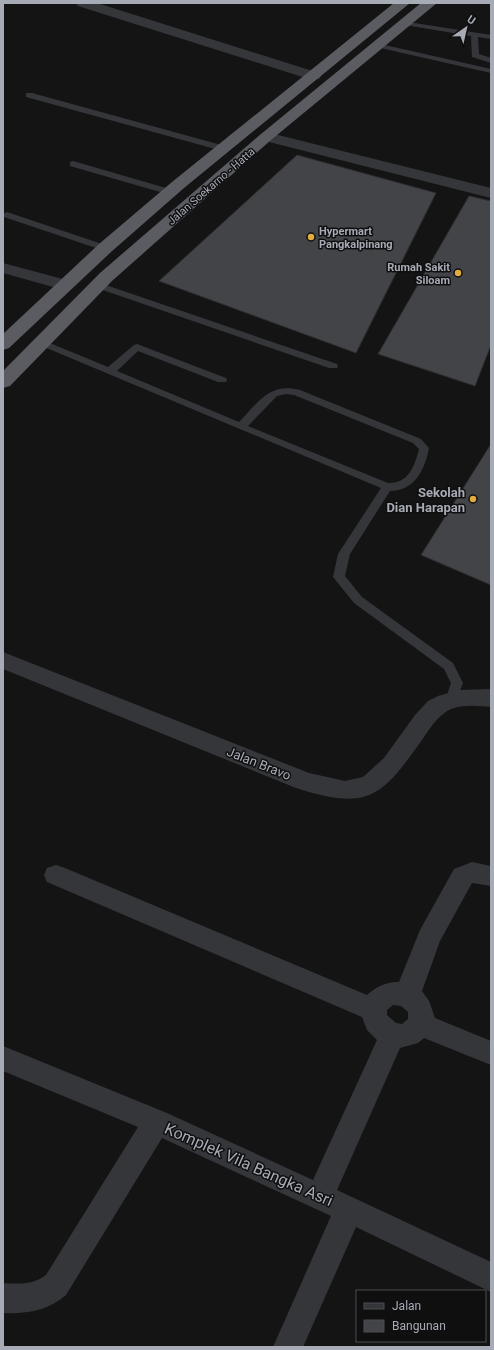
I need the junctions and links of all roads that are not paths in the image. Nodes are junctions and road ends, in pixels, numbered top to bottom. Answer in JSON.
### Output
{"nodes":[{"id":1,"x":83,"y":3,"type":"edge"},
{"id":2,"x":403,"y":3,"type":"edge"},
{"id":3,"x":430,"y":3,"type":"edge"},
{"id":4,"x":405,"y":23,"type":"junction"},
{"id":5,"x":475,"y":34,"type":"junction"},
{"id":6,"x":491,"y":37,"type":"edge"},
{"id":7,"x":379,"y":45,"type":"junction"},
{"id":8,"x":491,"y":61,"type":"edge"},
{"id":9,"x":491,"y":71,"type":"edge"},
{"id":10,"x":314,"y":76,"type":"junction"},
{"id":11,"x":29,"y":95,"type":"dead end"},
{"id":12,"x":266,"y":137,"type":"junction"},
{"id":13,"x":222,"y":148,"type":"junction"},
{"id":14,"x":73,"y":164,"type":"dead end"},
{"id":15,"x":170,"y":192,"type":"junction"},
{"id":16,"x":491,"y":193,"type":"edge"},
{"id":17,"x":7,"y":215,"type":"dead end"},
{"id":18,"x":105,"y":248,"type":"junction"},
{"id":19,"x":3,"y":268,"type":"edge"},
{"id":20,"x":64,"y":285,"type":"junction"},
{"id":21,"x":97,"y":285,"type":"junction"},
{"id":22,"x":40,"y":342,"type":"junction"},
{"id":23,"x":3,"y":344,"type":"edge"},
{"id":24,"x":333,"y":366,"type":"dead end"},
{"id":25,"x":109,"y":372,"type":"junction"},
{"id":26,"x":222,"y":380,"type":"dead end"},
{"id":27,"x":3,"y":382,"type":"edge"},
{"id":28,"x":241,"y":428,"type":"junction"},
{"id":29,"x":387,"y":487,"type":"junction"},
{"id":30,"x":3,"y":660,"type":"edge"},
{"id":31,"x":491,"y":698,"type":"edge"},
{"id":32,"x":451,"y":701,"type":"junction"},
{"id":33,"x":56,"y":875,"type":"dead end"},
{"id":34,"x":491,"y":876,"type":"edge"},
{"id":35,"x":407,"y":995,"type":"junction"},
{"id":36,"x":374,"y":1010,"type":"junction"},
{"id":37,"x":420,"y":1024,"type":"junction"},
{"id":38,"x":392,"y":1035,"type":"junction"},
{"id":39,"x":491,"y":1053,"type":"edge"},
{"id":40,"x":3,"y":1058,"type":"edge"},
{"id":41,"x":157,"y":1122,"type":"junction"},
{"id":42,"x":319,"y":1197,"type":"junction"},
{"id":43,"x":349,"y":1209,"type":"junction"},
{"id":44,"x":491,"y":1277,"type":"edge"},
{"id":45,"x":3,"y":1298,"type":"edge"},
{"id":46,"x":288,"y":1347,"type":"edge"}],
"edges":[{"from":1,"to":10,"type":"street"},
{"from":2,"to":10,"type":"highway","name":"Jalan Soekarno - Hatta"},
{"from":3,"to":4,"type":"highway","name":"Jalan Soekarno - Hatta"},
{"from":4,"to":5,"type":"lane"},
{"from":4,"to":7,"type":"highway","name":"Jalan Soekarno - Hatta"},
{"from":5,"to":6,"type":"lane"},
{"from":5,"to":8,"type":"lane"},
{"from":7,"to":9,"type":"lane"},
{"from":7,"to":12,"type":"highway","name":"Jalan Soekarno - Hatta"},
{"from":10,"to":13,"type":"highway","name":"Jalan Soekarno - Hatta"},
{"from":11,"to":13,"type":"lane"},
{"from":12,"to":16,"type":"street"},
{"from":12,"to":21,"type":"highway","name":"Jalan Soekarno - Hatta"},
{"from":13,"to":15,"type":"highway","name":"Jalan Soekarno - Hatta"},
{"from":14,"to":15,"type":"lane"},
{"from":15,"to":18,"type":"highway","name":"Jalan Soekarno - Hatta"},
{"from":17,"to":18,"type":"lane"},
{"from":18,"to":20,"type":"highway","name":"Jalan Soekarno - Hatta"},
{"from":19,"to":20,"type":"street"},
{"from":20,"to":23,"type":"highway","name":"Jalan Soekarno - Hatta"},
{"from":21,"to":22,"type":"highway","name":"Jalan Soekarno - Hatta"},
{"from":21,"to":24,"type":"lane"},
{"from":22,"to":25,"type":"lane"},
{"from":22,"to":27,"type":"highway","name":"Jalan Soekarno - Hatta"},
{"from":25,"to":26,"type":"lane"},
{"from":25,"to":28,"type":"lane"},
{"from":28,"to":29,"type":"lane"},
{"from":28,"to":29,"type":"lane"},
{"from":29,"to":32,"type":"lane"},
{"from":30,"to":32,"type":"street","name":"Jalan Bravo"},
{"from":31,"to":32,"type":"street","name":"Jalan Bravo"},
{"from":33,"to":36,"type":"street"},
{"from":34,"to":35,"type":"street"},
{"from":35,"to":36,"type":"street"},
{"from":35,"to":37,"type":"street"},
{"from":36,"to":38,"type":"street"},
{"from":37,"to":38,"type":"street"},
{"from":37,"to":39,"type":"street"},
{"from":38,"to":42,"type":"street"},
{"from":40,"to":41,"type":"street","name":"Komplek Vila Bangka Asri"},
{"from":41,"to":42,"type":"street","name":"Komplek Vila Bangka Asri"},
{"from":41,"to":45,"type":"street"},
{"from":42,"to":43,"type":"street","name":"Komplek Vila Bangka Asri"},
{"from":43,"to":44,"type":"street","name":"Komplek Vila Bangka Asri"},
{"from":43,"to":46,"type":"street"}]}
